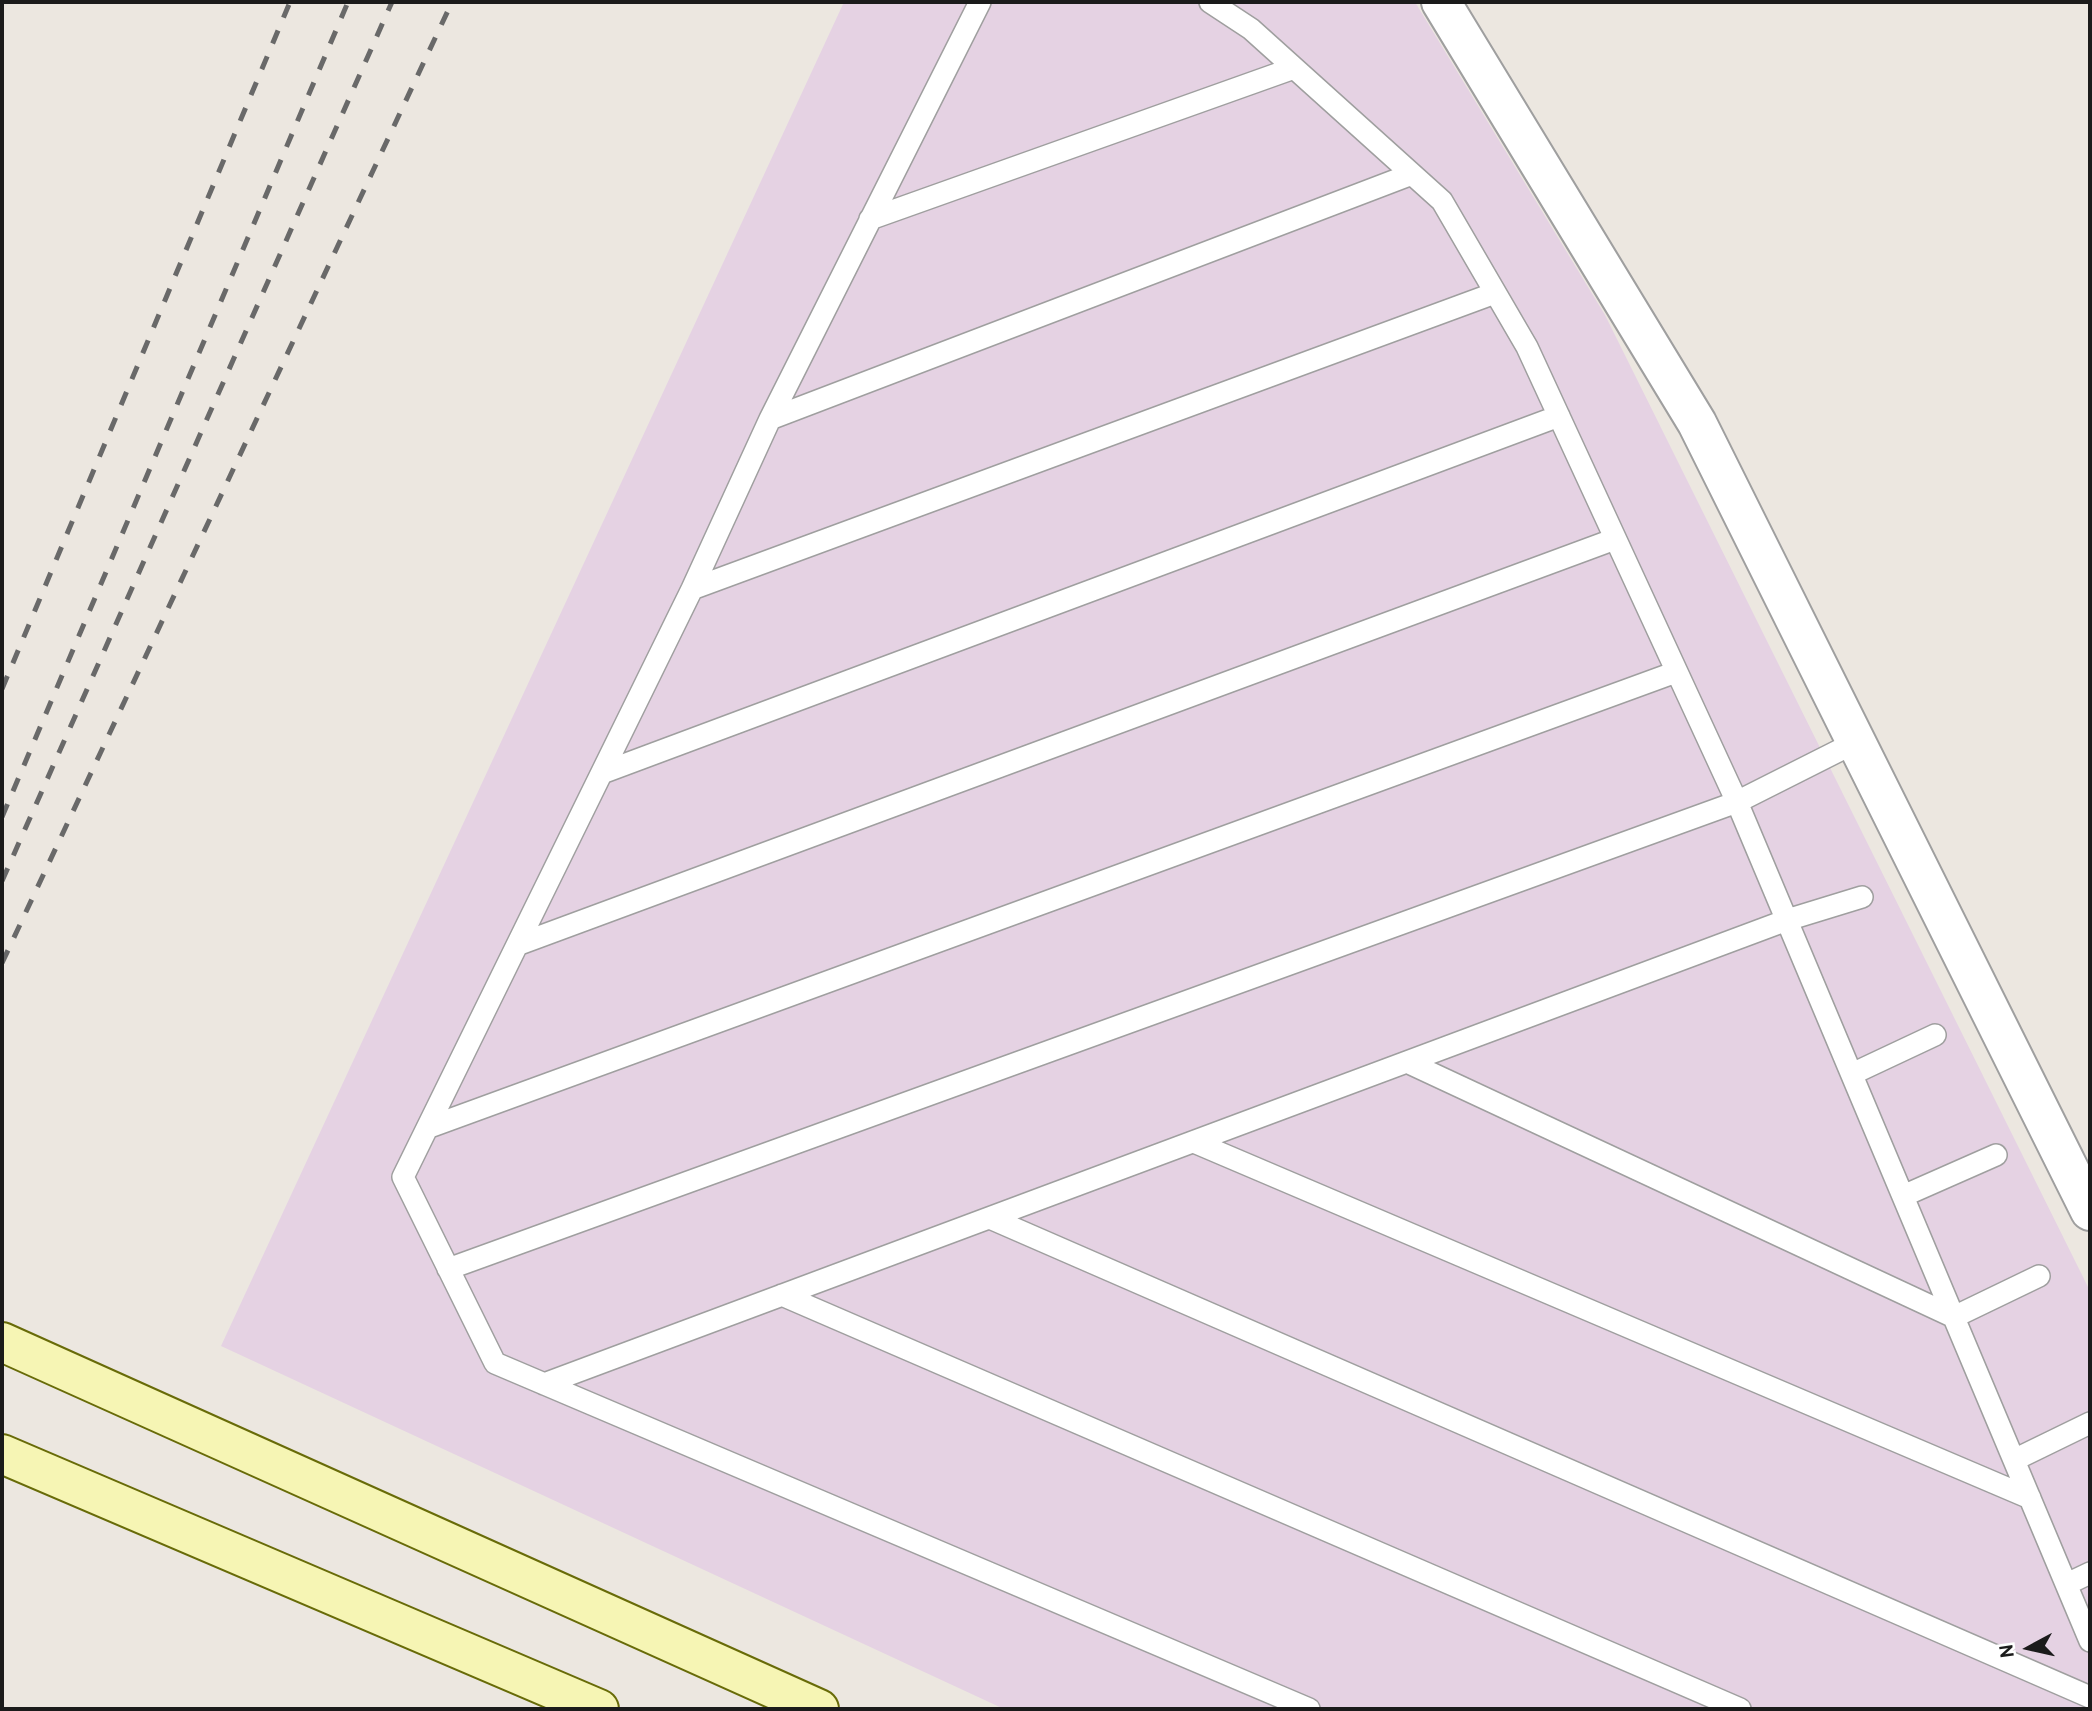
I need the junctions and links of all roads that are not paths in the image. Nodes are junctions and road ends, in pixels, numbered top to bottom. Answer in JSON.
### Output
{"nodes":[{"id":1,"x":980,"y":2,"type":"edge"},
{"id":2,"x":1210,"y":2,"type":"edge"},
{"id":3,"x":1441,"y":2,"type":"edge"},
{"id":4,"x":1294,"y":68,"type":"junction"},
{"id":5,"x":1412,"y":174,"type":"junction"},
{"id":6,"x":870,"y":219,"type":"junction"},
{"id":7,"x":1495,"y":293,"type":"junction"},
{"id":8,"x":1559,"y":416,"type":"junction"},
{"id":9,"x":770,"y":419,"type":"junction"},
{"id":10,"x":1615,"y":539,"type":"junction"},
{"id":11,"x":692,"y":589,"type":"junction"},
{"id":12,"x":1676,"y":672,"type":"junction"},
{"id":13,"x":1857,"y":743,"type":"junction"},
{"id":14,"x":601,"y":773,"type":"junction"},
{"id":15,"x":1737,"y":802,"type":"junction"},
{"id":16,"x":1862,"y":897,"type":"dead end"},
{"id":17,"x":1787,"y":920,"type":"junction"},
{"id":18,"x":517,"y":945,"type":"junction"},
{"id":19,"x":1935,"y":1034,"type":"dead end"},
{"id":20,"x":1407,"y":1062,"type":"junction"},
{"id":21,"x":1852,"y":1074,"type":"junction"},
{"id":22,"x":427,"y":1128,"type":"junction"},
{"id":23,"x":1194,"y":1142,"type":"junction"},
{"id":24,"x":1996,"y":1155,"type":"dead end"},
{"id":25,"x":1903,"y":1196,"type":"junction"},
{"id":26,"x":2090,"y":1211,"type":"edge"},
{"id":27,"x":990,"y":1218,"type":"junction"},
{"id":28,"x":448,"y":1269,"type":"junction"},
{"id":29,"x":2039,"y":1276,"type":"dead end"},
{"id":30,"x":782,"y":1295,"type":"junction"},
{"id":31,"x":1954,"y":1317,"type":"junction"},
{"id":32,"x":2,"y":1342,"type":"edge"},
{"id":33,"x":544,"y":1384,"type":"junction"},
{"id":34,"x":2090,"y":1423,"type":"edge"},
{"id":35,"x":2,"y":1454,"type":"edge"},
{"id":36,"x":2014,"y":1460,"type":"junction"},
{"id":37,"x":2030,"y":1498,"type":"junction"},
{"id":38,"x":2090,"y":1573,"type":"edge"},
{"id":39,"x":2067,"y":1584,"type":"junction"},
{"id":40,"x":2090,"y":1641,"type":"edge"},
{"id":41,"x":2090,"y":1697,"type":"edge"},
{"id":42,"x":599,"y":1709,"type":"edge"},
{"id":43,"x":819,"y":1709,"type":"edge"},
{"id":44,"x":1309,"y":1709,"type":"edge"},
{"id":45,"x":1740,"y":1709,"type":"edge"}],
"edges":[{"from":1,"to":6,"type":"lane"},
{"from":2,"to":4,"type":"lane"},
{"from":3,"to":13,"type":"street"},
{"from":4,"to":5,"type":"lane"},
{"from":4,"to":6,"type":"lane"},
{"from":5,"to":7,"type":"lane"},
{"from":5,"to":9,"type":"lane"},
{"from":6,"to":9,"type":"lane"},
{"from":7,"to":8,"type":"lane"},
{"from":7,"to":11,"type":"lane"},
{"from":8,"to":10,"type":"lane"},
{"from":8,"to":14,"type":"lane"},
{"from":9,"to":11,"type":"lane"},
{"from":10,"to":12,"type":"lane"},
{"from":10,"to":18,"type":"lane"},
{"from":11,"to":14,"type":"lane"},
{"from":12,"to":15,"type":"lane"},
{"from":12,"to":22,"type":"lane"},
{"from":13,"to":15,"type":"lane"},
{"from":13,"to":26,"type":"street"},
{"from":14,"to":18,"type":"lane"},
{"from":15,"to":17,"type":"lane"},
{"from":15,"to":28,"type":"lane"},
{"from":16,"to":17,"type":"lane"},
{"from":17,"to":20,"type":"lane"},
{"from":17,"to":21,"type":"lane"},
{"from":18,"to":22,"type":"lane"},
{"from":19,"to":21,"type":"lane"},
{"from":20,"to":23,"type":"lane"},
{"from":20,"to":31,"type":"lane"},
{"from":21,"to":25,"type":"lane"},
{"from":22,"to":28,"type":"lane"},
{"from":23,"to":27,"type":"lane"},
{"from":23,"to":37,"type":"lane"},
{"from":24,"to":25,"type":"lane"},
{"from":25,"to":31,"type":"lane"},
{"from":27,"to":30,"type":"lane"},
{"from":27,"to":41,"type":"lane"},
{"from":28,"to":33,"type":"lane"},
{"from":29,"to":31,"type":"lane"},
{"from":30,"to":33,"type":"lane"},
{"from":30,"to":45,"type":"lane"},
{"from":31,"to":36,"type":"lane"},
{"from":32,"to":43,"type":"main road"},
{"from":33,"to":44,"type":"lane"},
{"from":34,"to":36,"type":"lane"},
{"from":35,"to":42,"type":"main road"},
{"from":36,"to":37,"type":"lane"},
{"from":37,"to":39,"type":"lane"},
{"from":38,"to":39,"type":"lane"},
{"from":39,"to":40,"type":"lane"}]}
